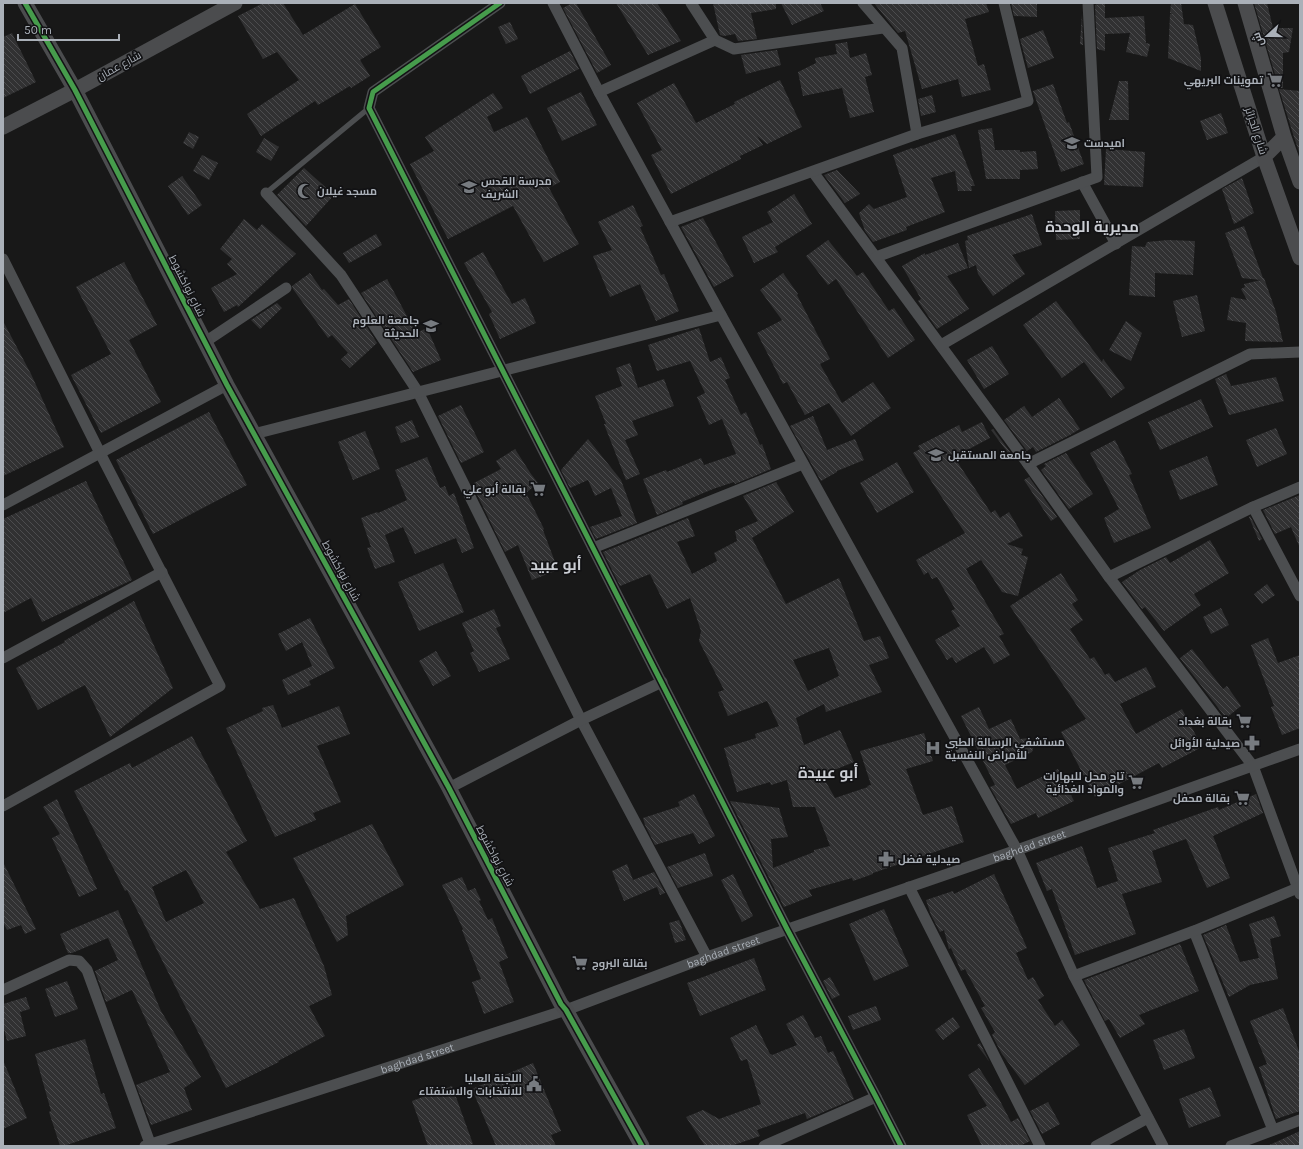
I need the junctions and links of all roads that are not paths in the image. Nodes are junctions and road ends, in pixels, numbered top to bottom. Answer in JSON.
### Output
{"nodes":[{"id":1,"x":25,"y":3,"type":"edge"},
{"id":2,"x":235,"y":3,"type":"edge"},
{"id":3,"x":500,"y":3,"type":"edge"},
{"id":4,"x":553,"y":3,"type":"edge"},
{"id":5,"x":691,"y":3,"type":"edge"},
{"id":6,"x":863,"y":3,"type":"edge"},
{"id":7,"x":1004,"y":3,"type":"edge"},
{"id":8,"x":1088,"y":3,"type":"edge"},
{"id":9,"x":1215,"y":3,"type":"edge"},
{"id":10,"x":1245,"y":3,"type":"edge"},
{"id":11,"x":883,"y":28,"type":"junction"},
{"id":12,"x":715,"y":40,"type":"junction"},
{"id":13,"x":75,"y":90,"type":"junction"},
{"id":14,"x":599,"y":92,"type":"junction"},
{"id":15,"x":369,"y":108,"type":"junction"},
{"id":16,"x":3,"y":127,"type":"edge"},
{"id":17,"x":917,"y":134,"type":"junction"},
{"id":18,"x":1284,"y":136,"type":"junction"},
{"id":19,"x":1264,"y":157,"type":"junction"},
{"id":20,"x":813,"y":172,"type":"junction"},
{"id":21,"x":1082,"y":182,"type":"junction"},
{"id":22,"x":1300,"y":182,"type":"edge"},
{"id":23,"x":266,"y":192,"type":"joint"},
{"id":24,"x":670,"y":222,"type":"junction"},
{"id":25,"x":1116,"y":244,"type":"junction"},
{"id":26,"x":876,"y":257,"type":"junction"},
{"id":27,"x":1300,"y":258,"type":"edge"},
{"id":28,"x":3,"y":259,"type":"edge"},
{"id":29,"x":286,"y":288,"type":"dead end"},
{"id":30,"x":721,"y":315,"type":"junction"},
{"id":31,"x":205,"y":342,"type":"junction"},
{"id":32,"x":940,"y":345,"type":"junction"},
{"id":33,"x":1300,"y":352,"type":"edge"},
{"id":34,"x":503,"y":371,"type":"junction"},
{"id":35,"x":227,"y":385,"type":"junction"},
{"id":36,"x":418,"y":392,"type":"junction"},
{"id":37,"x":254,"y":434,"type":"junction"},
{"id":38,"x":100,"y":453,"type":"junction"},
{"id":39,"x":803,"y":464,"type":"junction"},
{"id":40,"x":1028,"y":464,"type":"junction"},
{"id":41,"x":1300,"y":487,"type":"edge"},
{"id":42,"x":4,"y":501,"type":"edge"},
{"id":43,"x":1253,"y":508,"type":"junction"},
{"id":44,"x":593,"y":548,"type":"junction"},
{"id":45,"x":162,"y":572,"type":"junction"},
{"id":46,"x":1109,"y":577,"type":"junction"},
{"id":47,"x":1300,"y":596,"type":"edge"},
{"id":48,"x":3,"y":658,"type":"edge"},
{"id":49,"x":662,"y":682,"type":"junction"},
{"id":50,"x":581,"y":720,"type":"junction"},
{"id":51,"x":1300,"y":749,"type":"edge"},
{"id":52,"x":1253,"y":766,"type":"junction"},
{"id":53,"x":449,"y":788,"type":"junction"},
{"id":54,"x":3,"y":806,"type":"edge"},
{"id":55,"x":1017,"y":850,"type":"junction"},
{"id":56,"x":909,"y":887,"type":"junction"},
{"id":57,"x":1299,"y":889,"type":"edge"},
{"id":58,"x":787,"y":930,"type":"junction"},
{"id":59,"x":1194,"y":932,"type":"junction"},
{"id":60,"x":707,"y":957,"type":"junction"},
{"id":61,"x":1074,"y":976,"type":"junction"},
{"id":62,"x":3,"y":990,"type":"edge"},
{"id":63,"x":566,"y":1010,"type":"junction"},
{"id":64,"x":876,"y":1096,"type":"junction"},
{"id":65,"x":1148,"y":1118,"type":"junction"},
{"id":66,"x":1300,"y":1120,"type":"edge"},
{"id":67,"x":1273,"y":1130,"type":"junction"},
{"id":68,"x":148,"y":1145,"type":"edge"},
{"id":69,"x":642,"y":1146,"type":"edge"},
{"id":70,"x":764,"y":1146,"type":"edge"},
{"id":71,"x":901,"y":1146,"type":"edge"},
{"id":72,"x":1040,"y":1146,"type":"edge"},
{"id":73,"x":1096,"y":1146,"type":"edge"},
{"id":74,"x":1163,"y":1146,"type":"edge"},
{"id":75,"x":1231,"y":1146,"type":"edge"}],
"edges":[{"from":1,"to":13,"type":"street","name":"شارع نواكشوط"},
{"from":2,"to":13,"type":"street","name":"شارع عمان"},
{"from":3,"to":15,"type":"street"},
{"from":4,"to":14,"type":"street"},
{"from":5,"to":12,"type":"street"},
{"from":6,"to":11,"type":"street"},
{"from":7,"to":17,"type":"street"},
{"from":8,"to":21,"type":"street"},
{"from":9,"to":19,"type":"street","name":"شارع الجزائر"},
{"from":10,"to":18,"type":"street"},
{"from":11,"to":12,"type":"street"},
{"from":11,"to":17,"type":"street"},
{"from":12,"to":14,"type":"street"},
{"from":13,"to":16,"type":"street","name":"شارع عمان"},
{"from":13,"to":31,"type":"street","name":"شارع نواكشوط"},
{"from":14,"to":24,"type":"street"},
{"from":15,"to":23,"type":"lane"},
{"from":15,"to":34,"type":"street"},
{"from":17,"to":20,"type":"street"},
{"from":18,"to":19,"type":"street"},
{"from":18,"to":22,"type":"street"},
{"from":19,"to":25,"type":"street"},
{"from":19,"to":27,"type":"street","name":"شارع الجزائر"},
{"from":20,"to":24,"type":"street"},
{"from":20,"to":26,"type":"street"},
{"from":21,"to":25,"type":"street"},
{"from":21,"to":26,"type":"street"},
{"from":23,"to":36,"type":"street"},
{"from":24,"to":30,"type":"street"},
{"from":25,"to":32,"type":"street"},
{"from":26,"to":32,"type":"street"},
{"from":28,"to":38,"type":"street"},
{"from":29,"to":31,"type":"street"},
{"from":30,"to":34,"type":"street"},
{"from":30,"to":39,"type":"street"},
{"from":31,"to":35,"type":"street","name":"شارع نواكشوط"},
{"from":32,"to":40,"type":"street"},
{"from":33,"to":40,"type":"street"},
{"from":34,"to":36,"type":"street"},
{"from":34,"to":44,"type":"street"},
{"from":35,"to":37,"type":"street","name":"شارع نواكشوط"},
{"from":35,"to":38,"type":"street"},
{"from":36,"to":37,"type":"street"},
{"from":36,"to":50,"type":"street"},
{"from":37,"to":53,"type":"street","name":"شارع نواكشوط"},
{"from":38,"to":42,"type":"street"},
{"from":38,"to":45,"type":"street"},
{"from":39,"to":44,"type":"street"},
{"from":39,"to":55,"type":"street"},
{"from":40,"to":46,"type":"street"},
{"from":41,"to":43,"type":"street"},
{"from":43,"to":46,"type":"street"},
{"from":43,"to":47,"type":"street"},
{"from":44,"to":49,"type":"street"},
{"from":45,"to":48,"type":"street"},
{"from":45,"to":54,"type":"street"},
{"from":46,"to":52,"type":"street"},
{"from":49,"to":50,"type":"street"},
{"from":49,"to":58,"type":"street"},
{"from":50,"to":53,"type":"street"},
{"from":50,"to":60,"type":"street"},
{"from":51,"to":52,"type":"street","name":"baghdad street"},
{"from":52,"to":55,"type":"street","name":"baghdad street"},
{"from":52,"to":57,"type":"street"},
{"from":53,"to":63,"type":"street","name":"شارع نواكشوط"},
{"from":55,"to":56,"type":"street","name":"baghdad street"},
{"from":55,"to":61,"type":"street"},
{"from":56,"to":58,"type":"street","name":"baghdad street"},
{"from":56,"to":72,"type":"street"},
{"from":57,"to":59,"type":"street"},
{"from":58,"to":60,"type":"street","name":"baghdad street"},
{"from":58,"to":64,"type":"street"},
{"from":59,"to":61,"type":"street"},
{"from":59,"to":67,"type":"street"},
{"from":60,"to":63,"type":"street","name":"baghdad street"},
{"from":61,"to":65,"type":"street"},
{"from":62,"to":68,"type":"street"},
{"from":63,"to":68,"type":"street","name":"baghdad street"},
{"from":63,"to":69,"type":"street","name":"شارع نواكشوط"},
{"from":64,"to":70,"type":"street"},
{"from":64,"to":71,"type":"street"},
{"from":65,"to":73,"type":"street"},
{"from":65,"to":74,"type":"street"},
{"from":66,"to":67,"type":"street"},
{"from":67,"to":75,"type":"street"}]}
